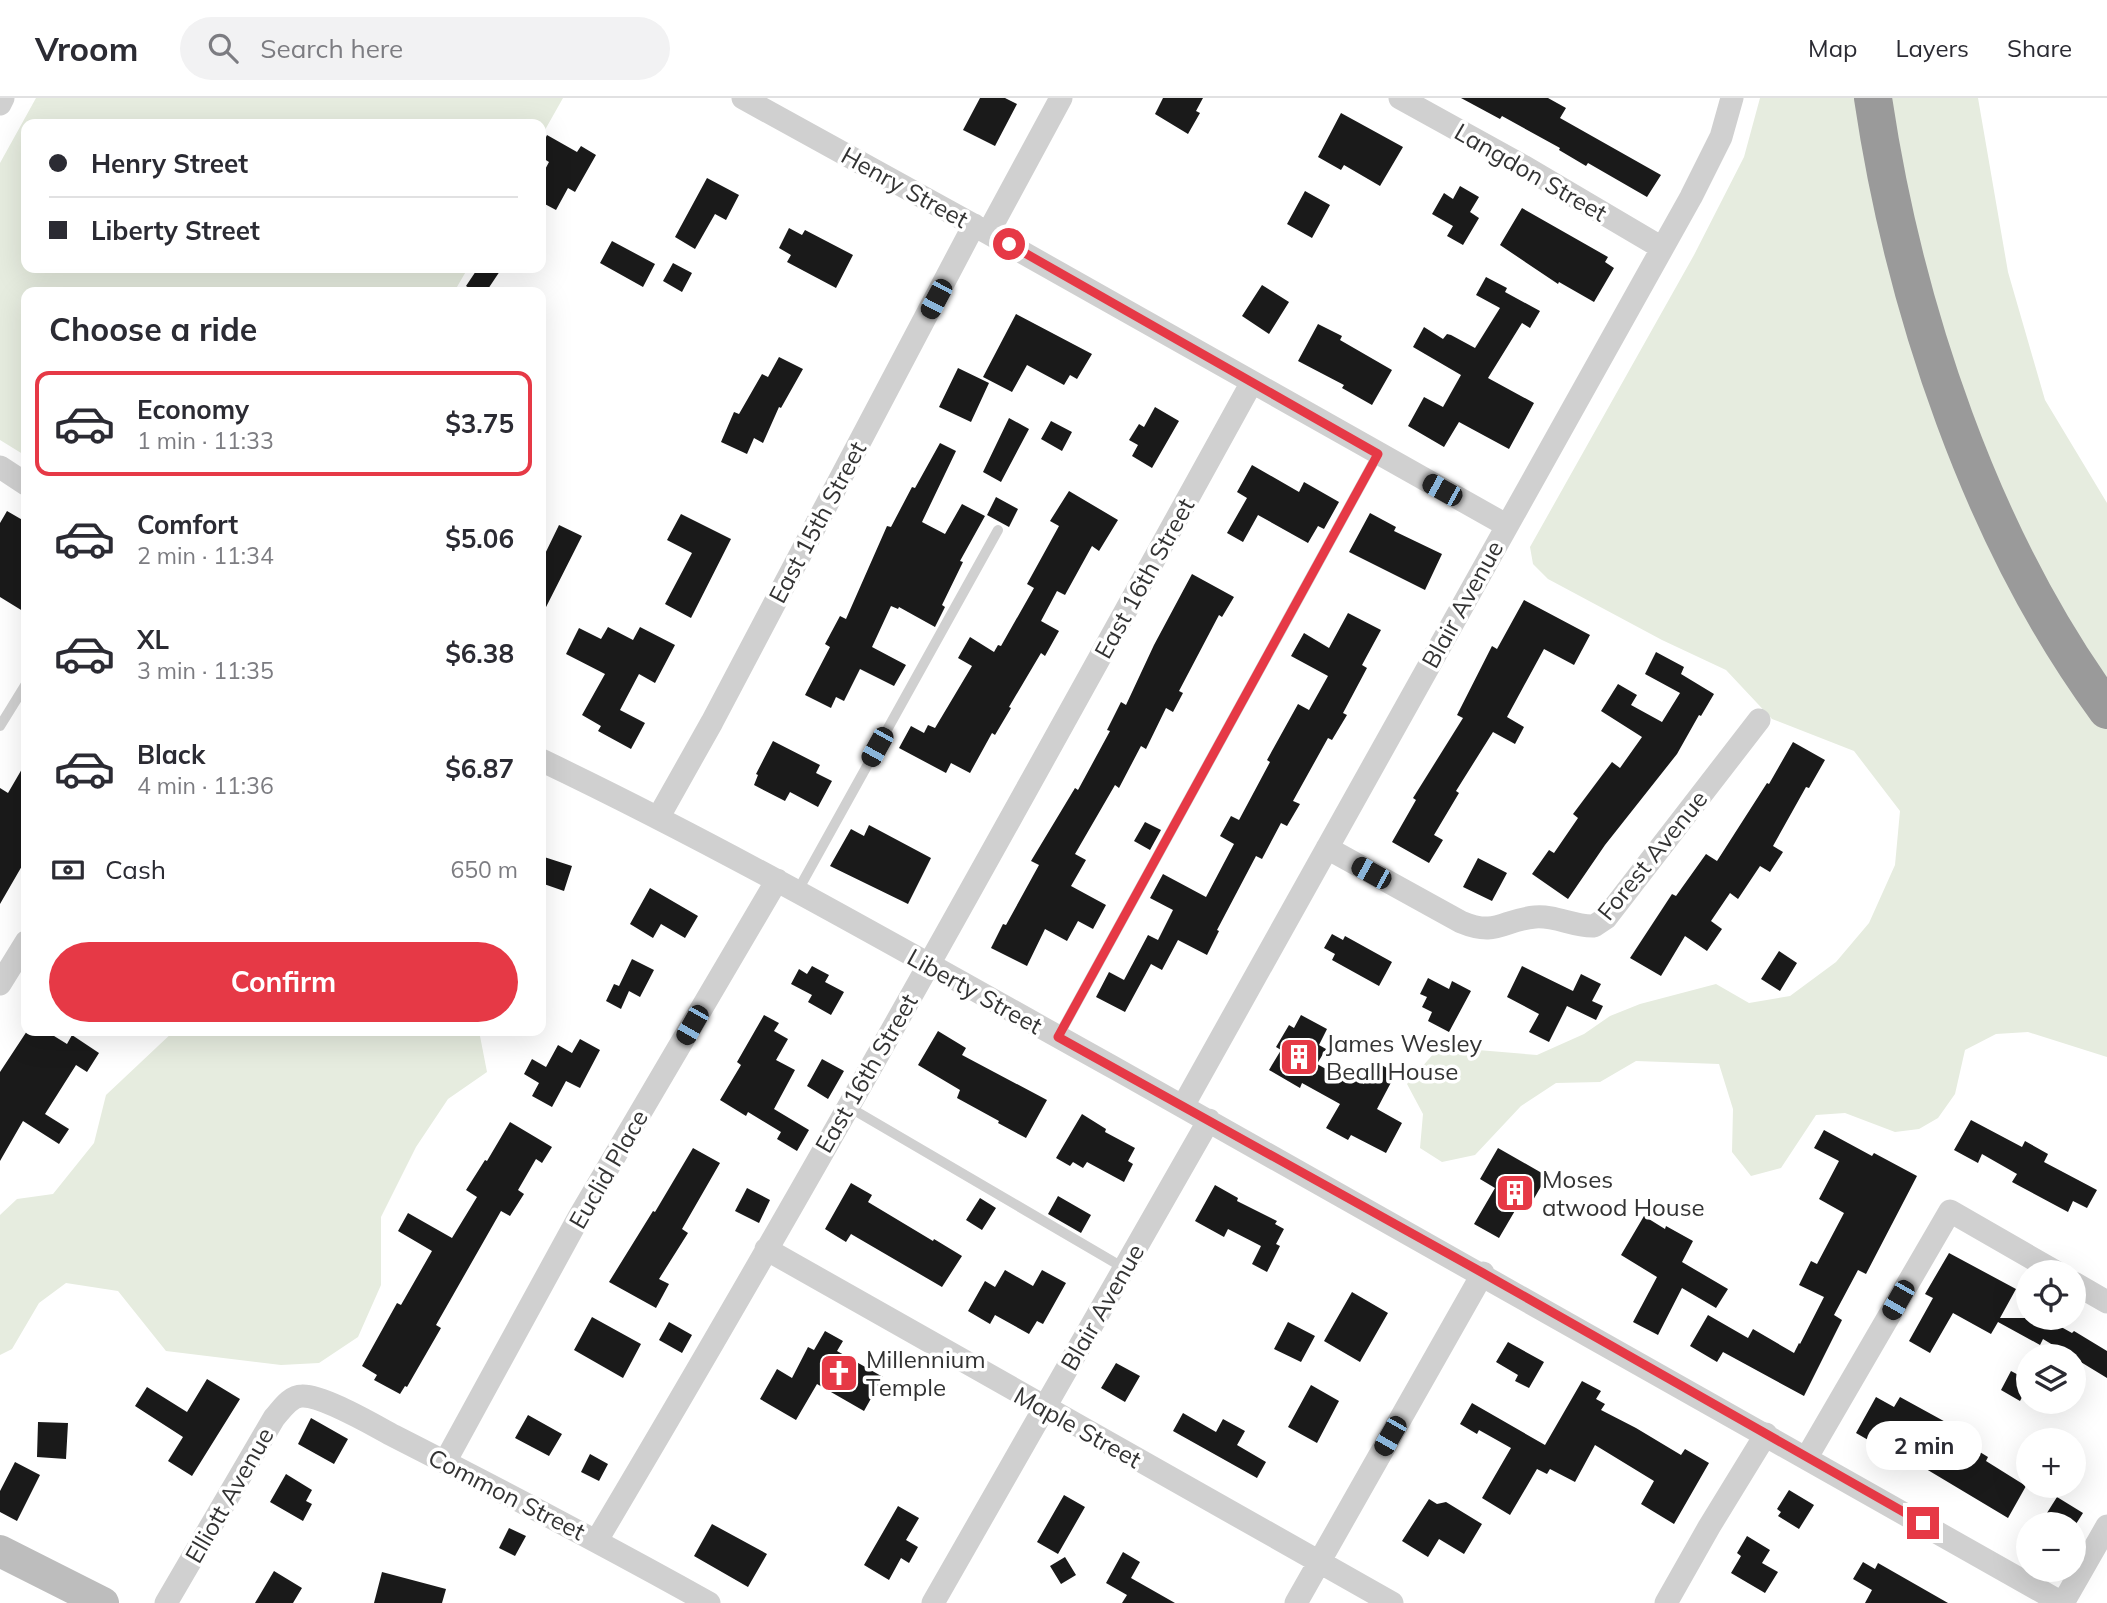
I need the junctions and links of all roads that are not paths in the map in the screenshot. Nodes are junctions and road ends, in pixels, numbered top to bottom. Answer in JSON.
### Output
{"nodes":[{"id":1,"x":3,"y":98,"type":"edge"},
{"id":2,"x":743,"y":98,"type":"edge"},
{"id":3,"x":1061,"y":98,"type":"edge"},
{"id":4,"x":1400,"y":98,"type":"edge"},
{"id":5,"x":1732,"y":98,"type":"edge"},
{"id":6,"x":1873,"y":98,"type":"edge"},
{"id":7,"x":0,"y":104,"type":"edge"},
{"id":8,"x":981,"y":229,"type":"junction"},
{"id":9,"x":1662,"y":248,"type":"junction"},
{"id":10,"x":1252,"y":382,"type":"junction"},
{"id":11,"x":1378,"y":454,"type":"junction"},
{"id":12,"x":0,"y":467,"type":"edge"},
{"id":13,"x":21,"y":481,"type":"edge"},
{"id":14,"x":1506,"y":525,"type":"junction"},
{"id":15,"x":998,"y":530,"type":"dead end"},
{"id":16,"x":21,"y":692,"type":"edge"},
{"id":17,"x":2107,"y":710,"type":"edge"},
{"id":18,"x":1759,"y":720,"type":"dead end"},
{"id":19,"x":0,"y":726,"type":"edge"},
{"id":20,"x":546,"y":762,"type":"edge"},
{"id":21,"x":658,"y":818,"type":"junction"},
{"id":22,"x":1327,"y":848,"type":"junction"},
{"id":23,"x":777,"y":880,"type":"junction"},
{"id":24,"x":797,"y":892,"type":"junction"},
{"id":25,"x":21,"y":950,"type":"edge"},
{"id":26,"x":928,"y":965,"type":"junction"},
{"id":27,"x":0,"y":984,"type":"edge"},
{"id":28,"x":1058,"y":1037,"type":"junction"},
{"id":29,"x":847,"y":1106,"type":"junction"},
{"id":30,"x":1183,"y":1106,"type":"junction"},
{"id":31,"x":1209,"y":1120,"type":"junction"},
{"id":32,"x":766,"y":1249,"type":"junction"},
{"id":33,"x":2035,"y":1260,"type":"edge"},
{"id":34,"x":1124,"y":1268,"type":"junction"},
{"id":35,"x":1483,"y":1273,"type":"junction"},
{"id":36,"x":2086,"y":1290,"type":"edge"},
{"id":37,"x":2107,"y":1302,"type":"edge"},
{"id":38,"x":301,"y":1396,"type":"joint"},
{"id":39,"x":1044,"y":1408,"type":"junction"},
{"id":40,"x":1766,"y":1434,"type":"junction"},
{"id":41,"x":1807,"y":1457,"type":"junction"},
{"id":42,"x":444,"y":1462,"type":"junction"},
{"id":43,"x":2107,"y":1525,"type":"edge"},
{"id":44,"x":597,"y":1540,"type":"junction"},
{"id":45,"x":0,"y":1551,"type":"edge"},
{"id":46,"x":1319,"y":1561,"type":"junction"},
{"id":47,"x":103,"y":1603,"type":"edge"},
{"id":48,"x":166,"y":1603,"type":"edge"},
{"id":49,"x":709,"y":1603,"type":"edge"},
{"id":50,"x":933,"y":1603,"type":"edge"},
{"id":51,"x":1296,"y":1603,"type":"edge"},
{"id":52,"x":1392,"y":1603,"type":"edge"},
{"id":53,"x":1666,"y":1603,"type":"edge"},
{"id":54,"x":2062,"y":1603,"type":"edge"}],
"edges":[{"from":1,"to":7,"type":"street"},
{"from":2,"to":8,"type":"street","name":"Henry Street"},
{"from":3,"to":8,"type":"street","name":"East 15th Street"},
{"from":4,"to":9,"type":"street","name":"Langdon Street"},
{"from":5,"to":9,"type":"street","name":"Blair Avenue"},
{"from":6,"to":17,"type":"highway"},
{"from":8,"to":10,"type":"street","name":"Henry Street"},
{"from":8,"to":21,"type":"street","name":"East 15th Street"},
{"from":9,"to":14,"type":"street","name":"Blair Avenue"},
{"from":10,"to":11,"type":"street","name":"Henry Street"},
{"from":10,"to":26,"type":"street","name":"East 16th Street"},
{"from":11,"to":14,"type":"street","name":"Henry Street"},
{"from":11,"to":28,"type":"lane"},
{"from":12,"to":13,"type":"street"},
{"from":14,"to":22,"type":"street","name":"Blair Avenue"},
{"from":15,"to":24,"type":"lane"},
{"from":16,"to":19,"type":"lane"},
{"from":18,"to":22,"type":"street","name":"Forest Avenue"},
{"from":20,"to":21,"type":"street","name":"Liberty Street"},
{"from":21,"to":23,"type":"street","name":"Liberty Street"},
{"from":22,"to":30,"type":"street","name":"Blair Avenue"},
{"from":23,"to":24,"type":"street","name":"Liberty Street"},
{"from":23,"to":42,"type":"street","name":"Euclid Place"},
{"from":24,"to":26,"type":"street","name":"Liberty Street"},
{"from":25,"to":27,"type":"street"},
{"from":26,"to":28,"type":"street","name":"Liberty Street"},
{"from":26,"to":29,"type":"street","name":"East 16th Street"},
{"from":28,"to":30,"type":"street","name":"Liberty Street"},
{"from":29,"to":32,"type":"street","name":"East 16th Street"},
{"from":29,"to":34,"type":"lane"},
{"from":30,"to":31,"type":"street","name":"Liberty Street"},
{"from":31,"to":34,"type":"street","name":"Blair Avenue"},
{"from":31,"to":35,"type":"street","name":"Liberty Street"},
{"from":32,"to":39,"type":"street","name":"Maple Street"},
{"from":32,"to":44,"type":"street","name":"East 16th Street"},
{"from":33,"to":41,"type":"street"},
{"from":34,"to":39,"type":"street","name":"Blair Avenue"},
{"from":35,"to":40,"type":"street","name":"Liberty Street"},
{"from":35,"to":46,"type":"street"},
{"from":36,"to":37,"type":"street"},
{"from":38,"to":42,"type":"street","name":"Common Street"},
{"from":38,"to":48,"type":"street","name":"Elliott Avenue"},
{"from":39,"to":46,"type":"street","name":"Maple Street"},
{"from":39,"to":50,"type":"street","name":"Blair Avenue"},
{"from":40,"to":41,"type":"street","name":"Liberty Street"},
{"from":40,"to":53,"type":"street"},
{"from":41,"to":54,"type":"street","name":"Liberty Street"},
{"from":42,"to":44,"type":"street","name":"Common Street"},
{"from":43,"to":54,"type":"street"},
{"from":44,"to":49,"type":"street","name":"Common Street"},
{"from":45,"to":47,"type":"street"},
{"from":46,"to":51,"type":"street"},
{"from":46,"to":52,"type":"street","name":"Maple Street"}]}
